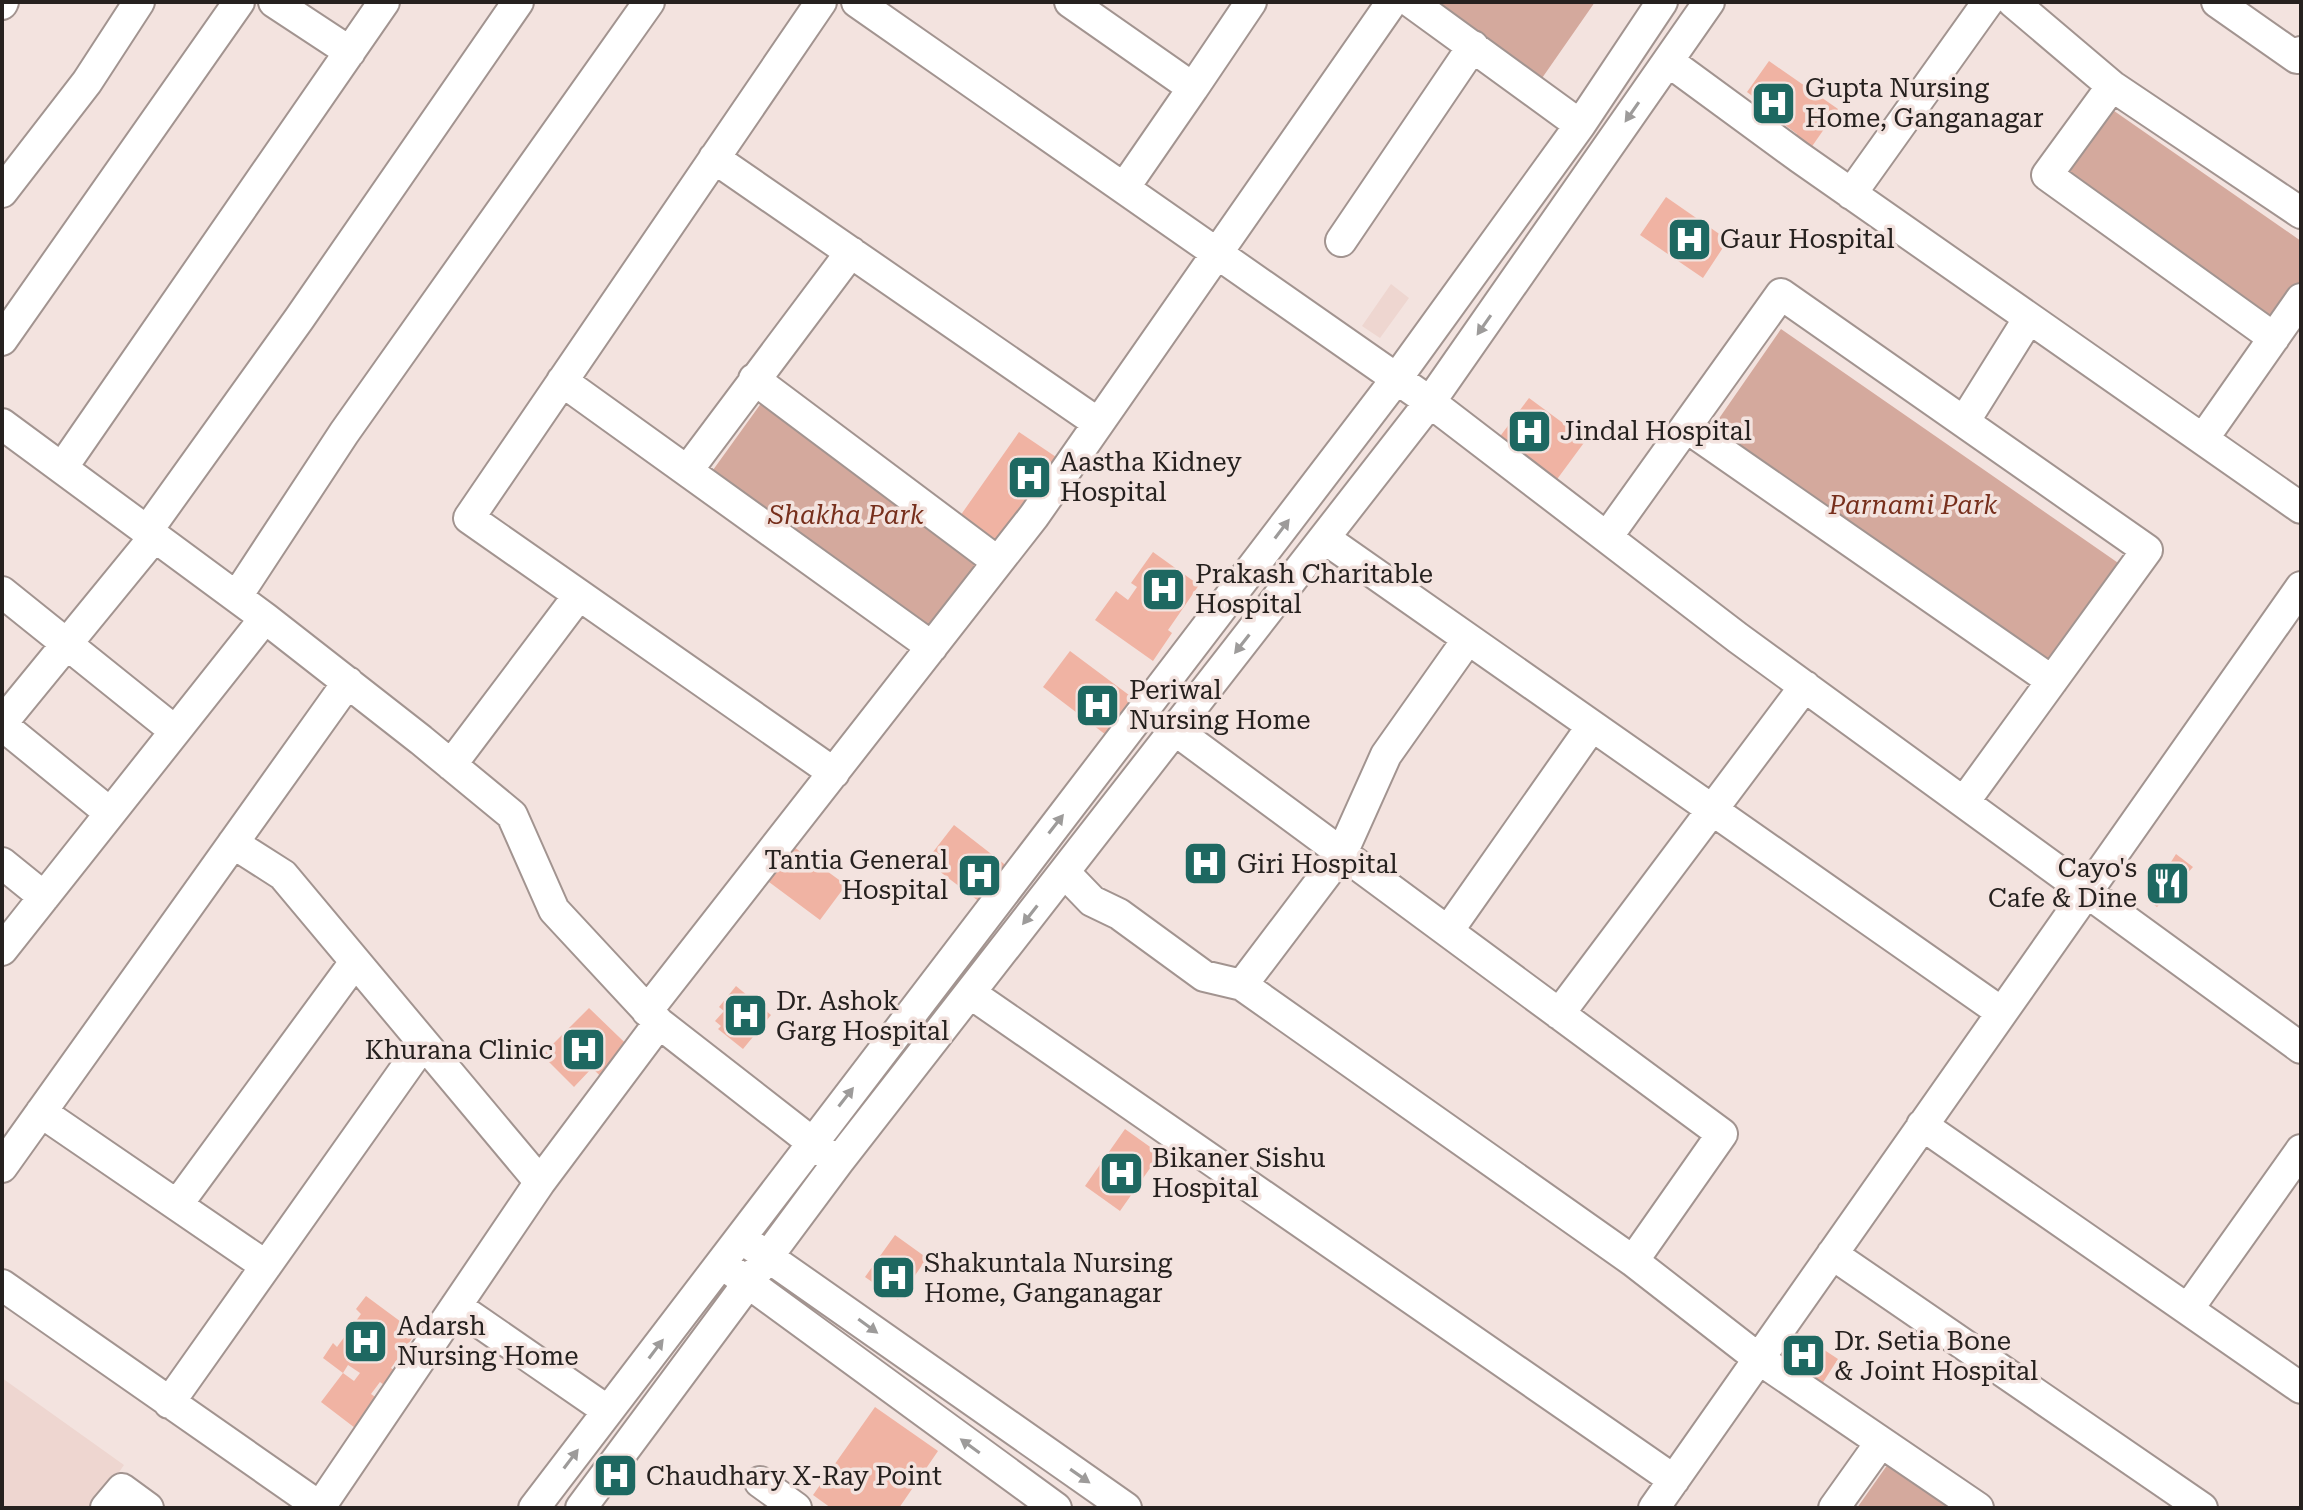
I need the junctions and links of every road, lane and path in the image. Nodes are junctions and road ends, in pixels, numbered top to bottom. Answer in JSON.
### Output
{"nodes":[{"id":1,"x":139,"y":2,"type":"edge"},
{"id":2,"x":239,"y":2,"type":"edge"},
{"id":3,"x":274,"y":2,"type":"edge"},
{"id":4,"x":384,"y":2,"type":"edge"},
{"id":5,"x":518,"y":2,"type":"edge"},
{"id":6,"x":649,"y":2,"type":"edge"},
{"id":7,"x":821,"y":2,"type":"edge"},
{"id":8,"x":857,"y":2,"type":"edge"},
{"id":9,"x":1070,"y":2,"type":"edge"},
{"id":10,"x":1251,"y":2,"type":"edge"},
{"id":11,"x":1392,"y":2,"type":"edge"},
{"id":12,"x":1411,"y":2,"type":"edge"},
{"id":13,"x":1662,"y":2,"type":"edge"},
{"id":14,"x":1709,"y":2,"type":"edge"},
{"id":15,"x":1988,"y":2,"type":"edge"},
{"id":16,"x":2013,"y":2,"type":"edge"},
{"id":17,"x":2217,"y":2,"type":"edge"},
{"id":18,"x":310,"y":12,"type":"edge"},
{"id":19,"x":1473,"y":46,"type":"junction"},
{"id":20,"x":350,"y":52,"type":"junction"},
{"id":21,"x":2301,"y":52,"type":"edge"},
{"id":22,"x":1668,"y":61,"type":"junction"},
{"id":23,"x":2112,"y":86,"type":"junction"},
{"id":24,"x":1193,"y":88,"type":"junction"},
{"id":25,"x":1580,"y":125,"type":"junction"},
{"id":26,"x":714,"y":158,"type":"junction"},
{"id":27,"x":1124,"y":188,"type":"junction"},
{"id":28,"x":2,"y":192,"type":"edge"},
{"id":29,"x":1851,"y":194,"type":"junction"},
{"id":30,"x":2301,"y":213,"type":"edge"},
{"id":31,"x":1341,"y":241,"type":"dead end"},
{"id":32,"x":851,"y":252,"type":"junction"},
{"id":33,"x":1217,"y":253,"type":"junction"},
{"id":34,"x":2301,"y":299,"type":"edge"},
{"id":35,"x":2029,"y":318,"type":"junction"},
{"id":36,"x":2274,"y":338,"type":"junction"},
{"id":37,"x":2,"y":340,"type":"edge"},
{"id":38,"x":1397,"y":378,"type":"junction"},
{"id":39,"x":754,"y":379,"type":"junction"},
{"id":40,"x":562,"y":381,"type":"junction"},
{"id":41,"x":1430,"y":402,"type":"junction"},
{"id":42,"x":1964,"y":422,"type":"junction"},
{"id":43,"x":1098,"y":423,"type":"junction"},
{"id":44,"x":2,"y":424,"type":"edge"},
{"id":45,"x":1686,"y":427,"type":"junction"},
{"id":46,"x":2203,"y":439,"type":"junction"},
{"id":47,"x":62,"y":468,"type":"junction"},
{"id":48,"x":687,"y":471,"type":"junction"},
{"id":49,"x":2301,"y":508,"type":"edge"},
{"id":50,"x":151,"y":534,"type":"junction"},
{"id":51,"x":1607,"y":537,"type":"junction"},
{"id":52,"x":1324,"y":538,"type":"junction"},
{"id":53,"x":998,"y":562,"type":"junction"},
{"id":54,"x":2301,"y":587,"type":"edge"},
{"id":55,"x":2,"y":592,"type":"edge"},
{"id":56,"x":579,"y":595,"type":"junction"},
{"id":57,"x":237,"y":596,"type":"junction"},
{"id":58,"x":265,"y":618,"type":"junction"},
{"id":59,"x":1468,"y":639,"type":"junction"},
{"id":60,"x":66,"y":645,"type":"junction"},
{"id":61,"x":932,"y":647,"type":"junction"},
{"id":62,"x":2052,"y":681,"type":"junction"},
{"id":63,"x":348,"y":682,"type":"junction"},
{"id":64,"x":1805,"y":686,"type":"junction"},
{"id":65,"x":2,"y":724,"type":"edge"},
{"id":66,"x":1592,"y":726,"type":"junction"},
{"id":67,"x":1175,"y":730,"type":"junction"},
{"id":68,"x":175,"y":731,"type":"junction"},
{"id":69,"x":451,"y":765,"type":"junction"},
{"id":70,"x":834,"y":773,"type":"junction"},
{"id":71,"x":1964,"y":802,"type":"junction"},
{"id":72,"x":1711,"y":810,"type":"junction"},
{"id":73,"x":110,"y":813,"type":"junction"},
{"id":74,"x":233,"y":843,"type":"junction"},
{"id":75,"x":1342,"y":853,"type":"junction"},
{"id":76,"x":2,"y":863,"type":"edge"},
{"id":77,"x":1064,"y":872,"type":"junction"},
{"id":78,"x":2089,"y":892,"type":"junction"},
{"id":79,"x":44,"y":897,"type":"junction"},
{"id":80,"x":1448,"y":931,"type":"junction"},
{"id":81,"x":2,"y":950,"type":"edge"},
{"id":82,"x":355,"y":962,"type":"junction"},
{"id":83,"x":1242,"y":985,"type":"junction"},
{"id":84,"x":970,"y":993,"type":"junction"},
{"id":85,"x":2001,"y":1012,"type":"junction"},
{"id":86,"x":1559,"y":1014,"type":"junction"},
{"id":87,"x":653,"y":1017,"type":"junction"},
{"id":88,"x":423,"y":1044,"type":"junction"},
{"id":89,"x":2301,"y":1048,"type":"edge"},
{"id":90,"x":41,"y":1112,"type":"junction"},
{"id":91,"x":1922,"y":1125,"type":"junction"},
{"id":92,"x":812,"y":1142,"type":"junction"},
{"id":93,"x":838,"y":1162,"type":"junction"},
{"id":94,"x":2,"y":1167,"type":"edge"},
{"id":95,"x":2296,"y":1169,"type":"edge"},
{"id":96,"x":540,"y":1182,"type":"junction"},
{"id":97,"x":177,"y":1205,"type":"junction"},
{"id":98,"x":739,"y":1238,"type":"junction"},
{"id":99,"x":1832,"y":1254,"type":"junction"},
{"id":100,"x":768,"y":1256,"type":"junction"},
{"id":101,"x":1633,"y":1261,"type":"junction"},
{"id":102,"x":721,"y":1263,"type":"junction"},
{"id":103,"x":266,"y":1266,"type":"junction"},
{"id":104,"x":749,"y":1283,"type":"junction"},
{"id":105,"x":2,"y":1285,"type":"edge"},
{"id":106,"x":456,"y":1306,"type":"junction"},
{"id":107,"x":2188,"y":1309,"type":"junction"},
{"id":108,"x":1759,"y":1359,"type":"junction"},
{"id":109,"x":2301,"y":1388,"type":"edge"},
{"id":110,"x":169,"y":1403,"type":"junction"},
{"id":111,"x":608,"y":1411,"type":"junction"},
{"id":112,"x":1881,"y":1442,"type":"junction"},
{"id":113,"x":1043,"y":1450,"type":"junction"},
{"id":114,"x":1674,"y":1480,"type":"junction"},
{"id":115,"x":760,"y":1482,"type":"dead end"},
{"id":116,"x":1015,"y":1496,"type":"edge"},
{"id":117,"x":106,"y":1508,"type":"edge"},
{"id":118,"x":148,"y":1508,"type":"edge"},
{"id":119,"x":534,"y":1508,"type":"edge"},
{"id":120,"x":581,"y":1508,"type":"edge"},
{"id":121,"x":796,"y":1508,"type":"edge"},
{"id":122,"x":1056,"y":1508,"type":"edge"},
{"id":123,"x":1126,"y":1508,"type":"edge"},
{"id":124,"x":1654,"y":1508,"type":"edge"},
{"id":125,"x":1834,"y":1508,"type":"edge"},
{"id":126,"x":1978,"y":1508,"type":"edge"},
{"id":127,"x":2202,"y":1508,"type":"edge"}],
"edges":[{"from":1,"to":28,"type":"street"},
{"from":2,"to":37,"type":"street"},
{"from":3,"to":18,"type":"street"},
{"from":4,"to":20,"type":"street"},
{"from":5,"to":50,"type":"street"},
{"from":6,"to":57,"type":"street"},
{"from":7,"to":26,"type":"street"},
{"from":8,"to":27,"type":"street"},
{"from":9,"to":24,"type":"street"},
{"from":10,"to":24,"type":"street"},
{"from":11,"to":33,"type":"street"},
{"from":12,"to":19,"type":"street"},
{"from":13,"to":25,"type":"street"},
{"from":14,"to":22,"type":"street"},
{"from":15,"to":29,"type":"street"},
{"from":16,"to":23,"type":"street"},
{"from":17,"to":21,"type":"street"},
{"from":18,"to":20,"type":"street"},
{"from":19,"to":25,"type":"street"},
{"from":19,"to":31,"type":"street"},
{"from":20,"to":47,"type":"street"},
{"from":22,"to":29,"type":"street"},
{"from":22,"to":41,"type":"street","one_way":true},
{"from":23,"to":30,"type":"street"},
{"from":23,"to":36,"type":"street"},
{"from":24,"to":27,"type":"street"},
{"from":25,"to":38,"type":"street"},
{"from":26,"to":32,"type":"street"},
{"from":26,"to":40,"type":"street"},
{"from":27,"to":33,"type":"street"},
{"from":29,"to":35,"type":"street"},
{"from":32,"to":39,"type":"street"},
{"from":32,"to":43,"type":"street"},
{"from":33,"to":38,"type":"street"},
{"from":33,"to":43,"type":"street"},
{"from":34,"to":36,"type":"street"},
{"from":35,"to":42,"type":"street"},
{"from":35,"to":46,"type":"street"},
{"from":36,"to":46,"type":"street"},
{"from":38,"to":41,"type":"street"},
{"from":92,"to":38,"type":"street","one_way":true},
{"from":39,"to":48,"type":"street"},
{"from":39,"to":53,"type":"street"},
{"from":40,"to":48,"type":"street"},
{"from":40,"to":56,"type":"street"},
{"from":41,"to":51,"type":"street"},
{"from":41,"to":52,"type":"street"},
{"from":42,"to":45,"type":"street"},
{"from":42,"to":62,"type":"street"},
{"from":43,"to":53,"type":"street"},
{"from":44,"to":47,"type":"street"},
{"from":45,"to":51,"type":"street"},
{"from":45,"to":62,"type":"street"},
{"from":46,"to":49,"type":"street"},
{"from":47,"to":50,"type":"street"},
{"from":48,"to":61,"type":"street"},
{"from":50,"to":57,"type":"street"},
{"from":50,"to":60,"type":"street"},
{"from":51,"to":64,"type":"street"},
{"from":52,"to":59,"type":"street"},
{"from":52,"to":67,"type":"street","one_way":true},
{"from":53,"to":61,"type":"street"},
{"from":54,"to":78,"type":"street"},
{"from":55,"to":60,"type":"street"},
{"from":56,"to":69,"type":"street"},
{"from":56,"to":70,"type":"street"},
{"from":57,"to":58,"type":"street"},
{"from":58,"to":63,"type":"street"},
{"from":58,"to":68,"type":"street"},
{"from":59,"to":66,"type":"street"},
{"from":59,"to":75,"type":"street"},
{"from":60,"to":65,"type":"street"},
{"from":60,"to":68,"type":"street"},
{"from":61,"to":70,"type":"street"},
{"from":62,"to":71,"type":"street"},
{"from":63,"to":69,"type":"street"},
{"from":63,"to":74,"type":"street"},
{"from":64,"to":71,"type":"street"},
{"from":64,"to":72,"type":"street"},
{"from":65,"to":73,"type":"street"},
{"from":66,"to":72,"type":"street"},
{"from":66,"to":80,"type":"street"},
{"from":67,"to":75,"type":"street"},
{"from":67,"to":77,"type":"street"},
{"from":68,"to":73,"type":"street"},
{"from":69,"to":87,"type":"street"},
{"from":70,"to":87,"type":"street"},
{"from":71,"to":78,"type":"street"},
{"from":72,"to":85,"type":"street"},
{"from":72,"to":86,"type":"street"},
{"from":73,"to":79,"type":"street"},
{"from":74,"to":82,"type":"street"},
{"from":74,"to":90,"type":"street"},
{"from":75,"to":80,"type":"street"},
{"from":75,"to":83,"type":"street"},
{"from":76,"to":79,"type":"street"},
{"from":77,"to":83,"type":"street"},
{"from":77,"to":84,"type":"street","one_way":true},
{"from":78,"to":85,"type":"street"},
{"from":78,"to":89,"type":"street"},
{"from":79,"to":81,"type":"street"},
{"from":80,"to":86,"type":"street"},
{"from":82,"to":88,"type":"street"},
{"from":82,"to":97,"type":"street"},
{"from":83,"to":101,"type":"street"},
{"from":84,"to":93,"type":"street"},
{"from":84,"to":114,"type":"street"},
{"from":85,"to":91,"type":"street"},
{"from":86,"to":101,"type":"street"},
{"from":87,"to":92,"type":"street"},
{"from":87,"to":96,"type":"street"},
{"from":88,"to":96,"type":"street"},
{"from":88,"to":103,"type":"street"},
{"from":90,"to":94,"type":"street"},
{"from":90,"to":97,"type":"street"},
{"from":91,"to":99,"type":"street"},
{"from":91,"to":107,"type":"street"},
{"from":92,"to":93,"type":"street"},
{"from":92,"to":98,"type":"street"},
{"from":93,"to":100,"type":"street"},
{"from":95,"to":107,"type":"street"},
{"from":96,"to":106,"type":"street"},
{"from":97,"to":103,"type":"street"},
{"from":98,"to":100,"type":"street"},
{"from":98,"to":102,"type":"street"},
{"from":99,"to":108,"type":"street"},
{"from":99,"to":127,"type":"street"},
{"from":100,"to":104,"type":"street"},
{"from":100,"to":113,"type":"street","one_way":true},
{"from":101,"to":108,"type":"street"},
{"from":102,"to":104,"type":"street"},
{"from":111,"to":102,"type":"street","one_way":true},
{"from":103,"to":110,"type":"street"},
{"from":116,"to":104,"type":"street","one_way":true},
{"from":104,"to":120,"type":"street"},
{"from":105,"to":110,"type":"street"},
{"from":106,"to":110,"type":"street"},
{"from":106,"to":111,"type":"street"},
{"from":107,"to":109,"type":"street"},
{"from":108,"to":112,"type":"street"},
{"from":108,"to":114,"type":"street"},
{"from":119,"to":111,"type":"street","one_way":true},
{"from":112,"to":125,"type":"street"},
{"from":112,"to":126,"type":"street"},
{"from":113,"to":116,"type":"street"},
{"from":113,"to":123,"type":"street","one_way":true},
{"from":114,"to":124,"type":"street"},
{"from":115,"to":121,"type":"street"},
{"from":116,"to":122,"type":"street"},
{"from":117,"to":118,"type":"street"}]}
